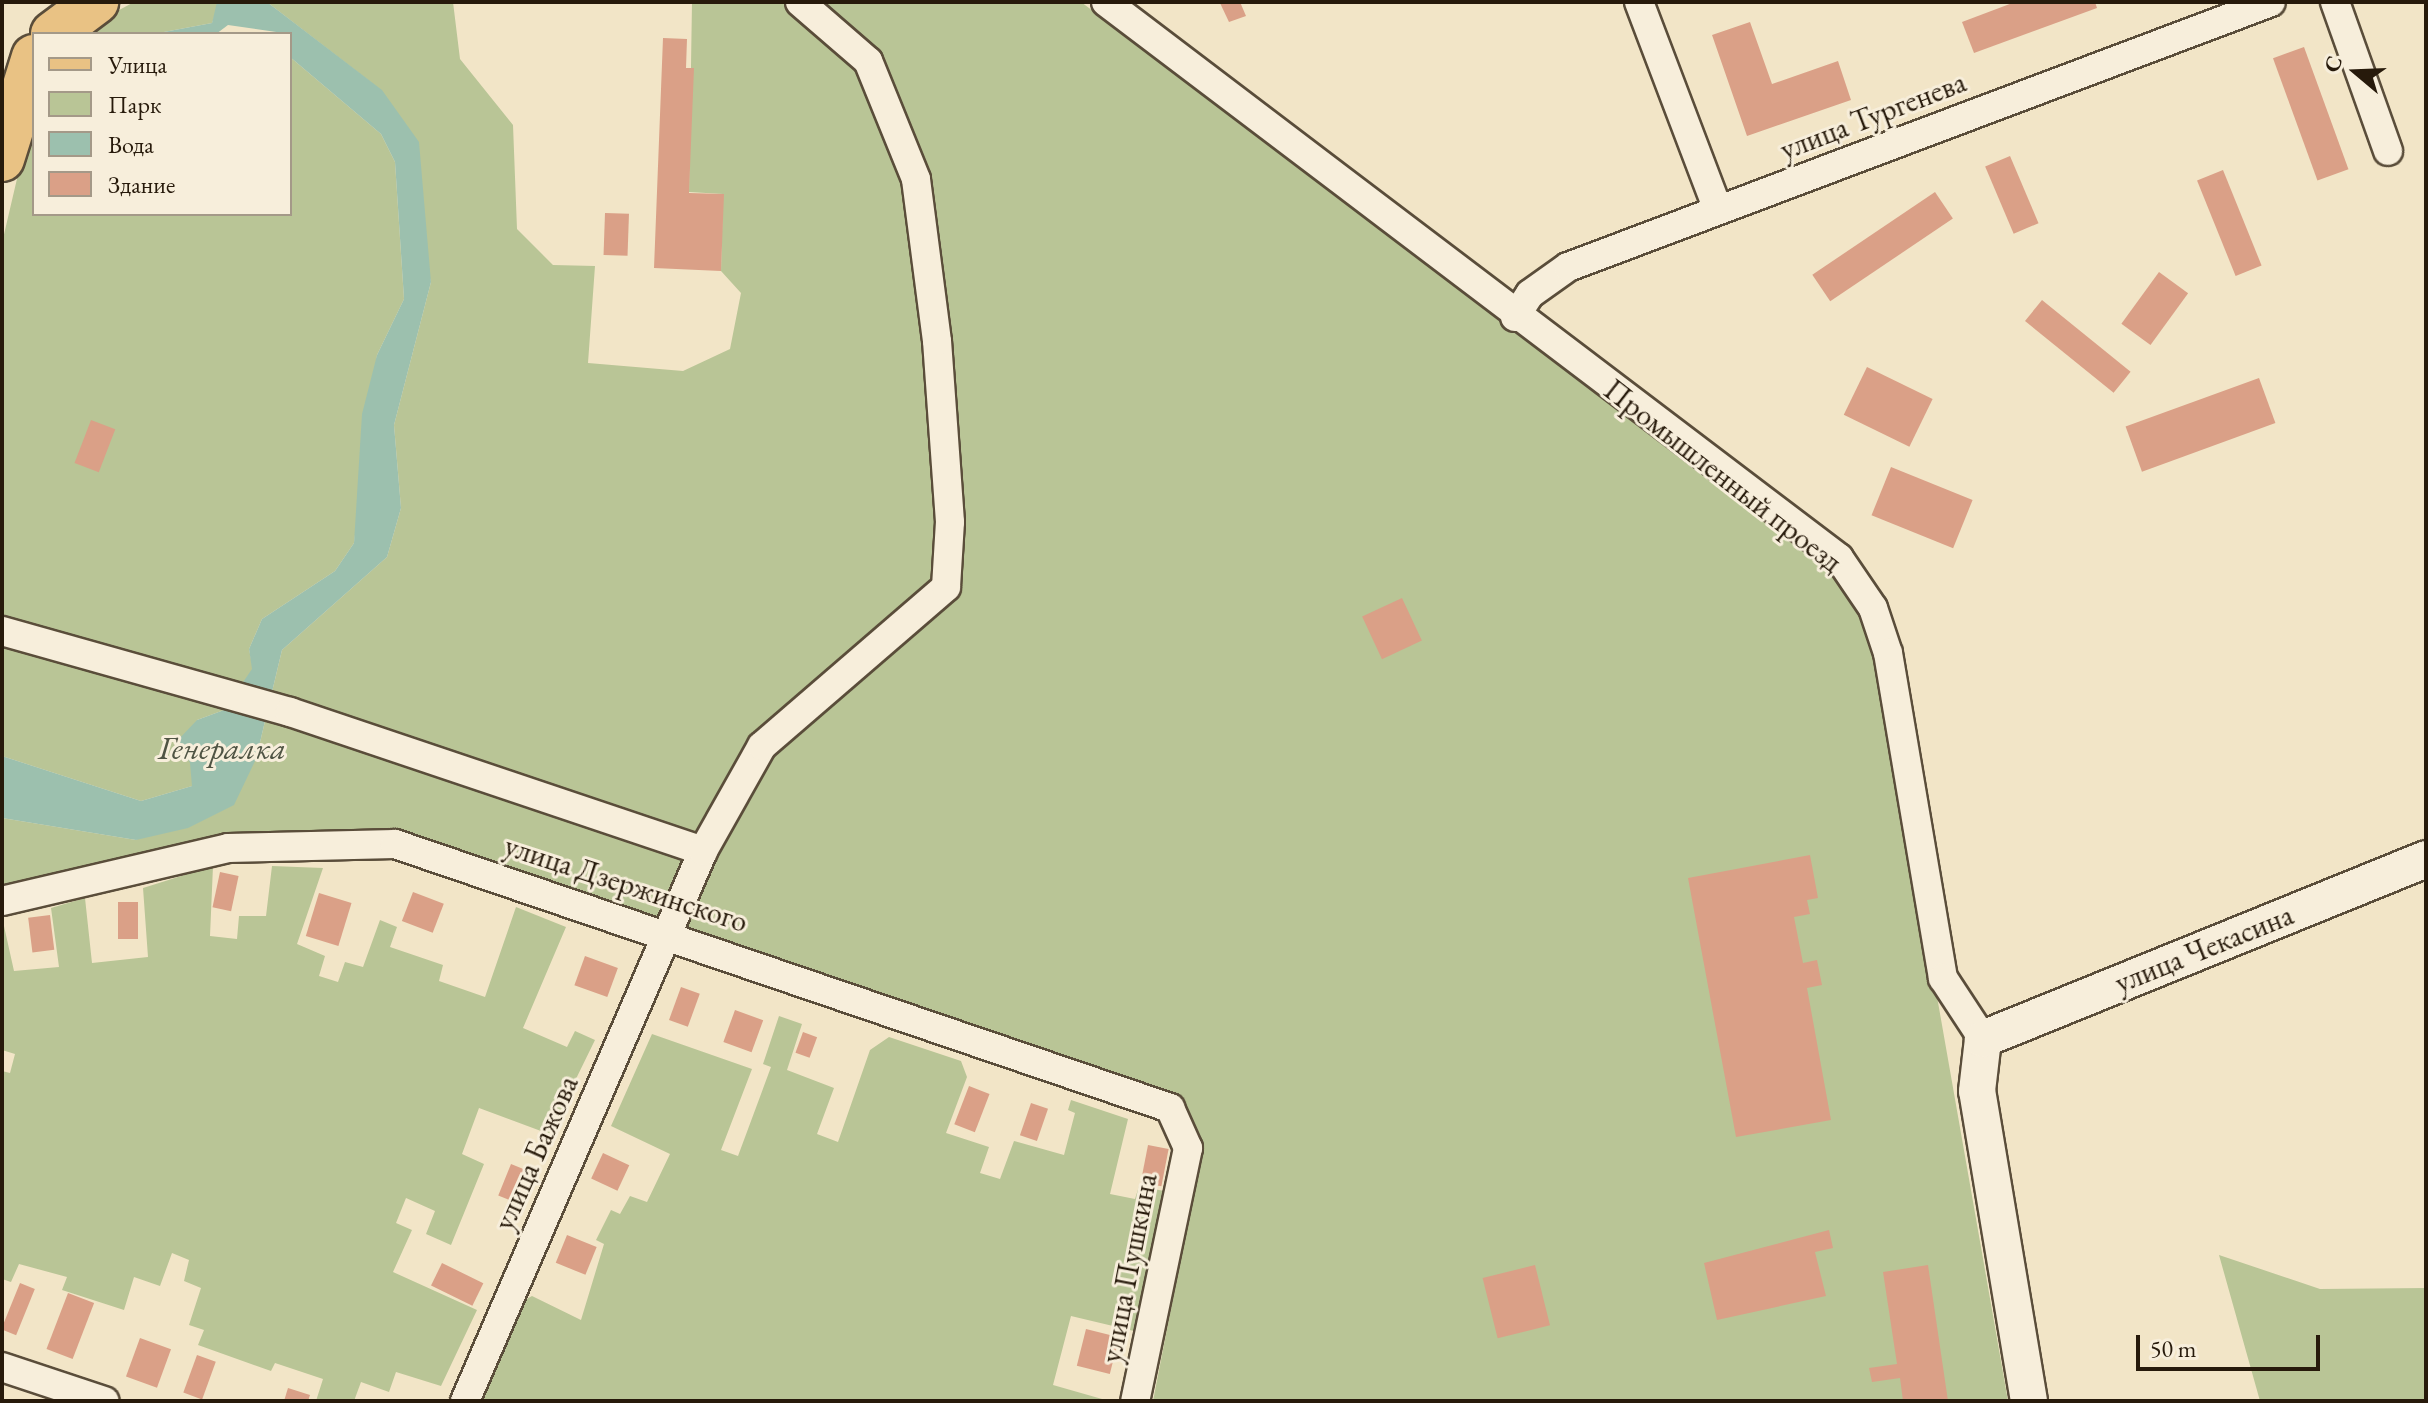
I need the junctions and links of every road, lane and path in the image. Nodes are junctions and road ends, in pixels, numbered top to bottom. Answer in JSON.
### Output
{"nodes":[{"id":1,"x":800,"y":2,"type":"edge"},
{"id":2,"x":1106,"y":2,"type":"edge"},
{"id":3,"x":1639,"y":2,"type":"edge"},
{"id":4,"x":2271,"y":2,"type":"edge"},
{"id":5,"x":2335,"y":2,"type":"edge"},
{"id":6,"x":32,"y":63,"type":"edge"},
{"id":7,"x":2388,"y":151,"type":"dead end"},
{"id":8,"x":2,"y":159,"type":"edge"},
{"id":9,"x":1718,"y":210,"type":"junction"},
{"id":10,"x":1515,"y":317,"type":"junction"},
{"id":11,"x":2,"y":631,"type":"edge"},
{"id":12,"x":703,"y":851,"type":"junction"},
{"id":13,"x":2426,"y":859,"type":"edge"},
{"id":14,"x":2,"y":901,"type":"edge"},
{"id":15,"x":669,"y":933,"type":"junction"},
{"id":16,"x":1983,"y":1039,"type":"junction"},
{"id":17,"x":1188,"y":1148,"type":"joint"},
{"id":18,"x":2,"y":1367,"type":"edge"},
{"id":19,"x":104,"y":1401,"type":"edge"},
{"id":20,"x":465,"y":1401,"type":"edge"},
{"id":21,"x":1135,"y":1401,"type":"edge"},
{"id":22,"x":2029,"y":1401,"type":"edge"}],
"edges":[{"from":1,"to":12,"type":"street","name":"улица Бажова"},
{"from":2,"to":10,"type":"street","name":"Промышленный проезд"},
{"from":3,"to":9,"type":"street"},
{"from":4,"to":9,"type":"street","name":"улица Тургенева"},
{"from":5,"to":7,"type":"street"},
{"from":6,"to":8,"type":"main road"},
{"from":9,"to":10,"type":"street","name":"улица Тургенева"},
{"from":10,"to":16,"type":"street","name":"Промышленный проезд"},
{"from":11,"to":12,"type":"street"},
{"from":12,"to":15,"type":"street","name":"улица Бажова"},
{"from":13,"to":16,"type":"street","name":"улица Чекасина"},
{"from":14,"to":15,"type":"street","name":"улица Дзержинского"},
{"from":15,"to":17,"type":"street","name":"улица Дзержинского"},
{"from":15,"to":20,"type":"street","name":"улица Бажова"},
{"from":16,"to":22,"type":"street"},
{"from":17,"to":21,"type":"street","name":"улица Пушкина"},
{"from":18,"to":19,"type":"street"}]}
